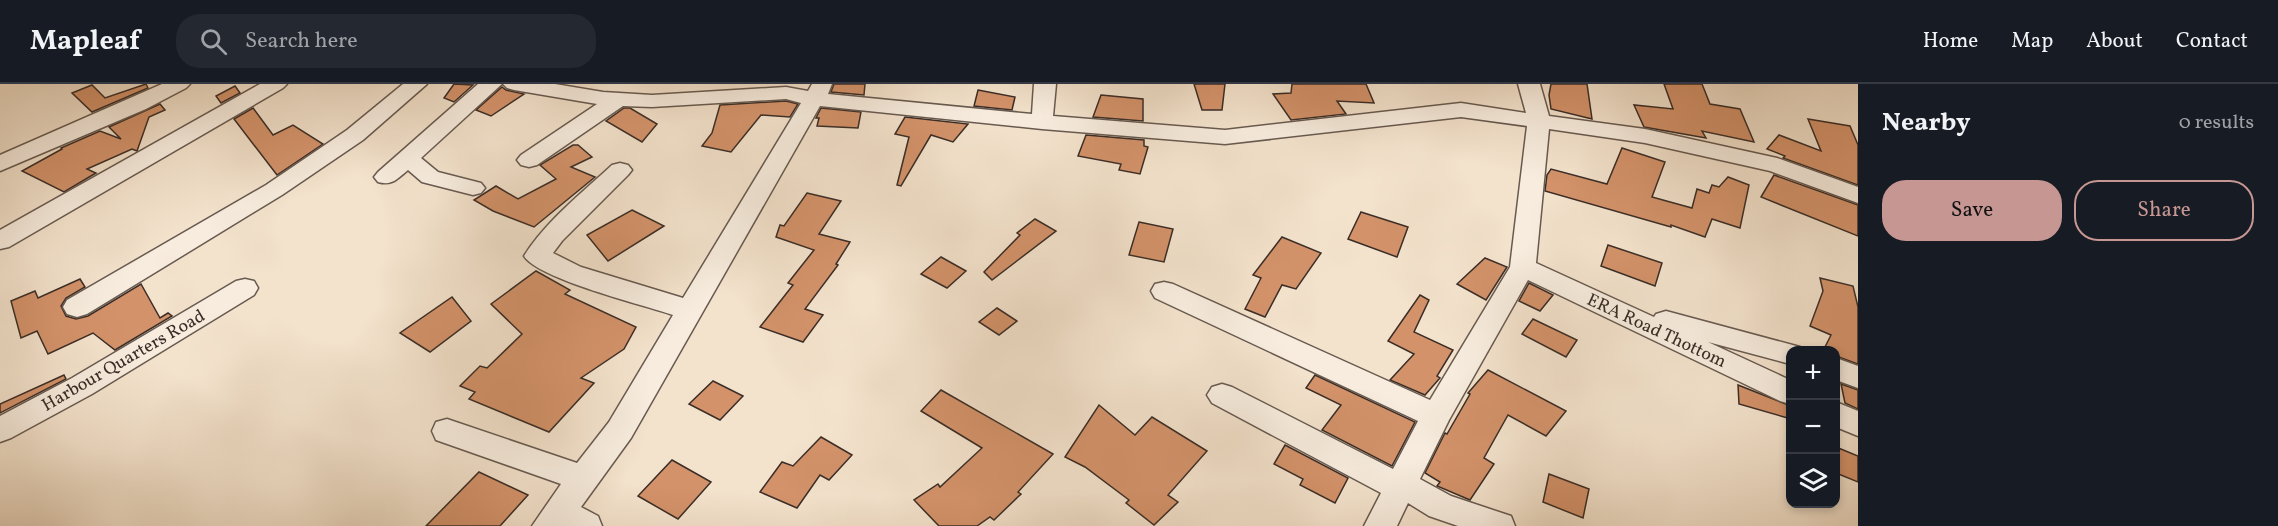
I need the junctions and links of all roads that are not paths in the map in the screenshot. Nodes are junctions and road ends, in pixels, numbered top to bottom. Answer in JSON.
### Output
{"nodes":[{"id":1,"x":180,"y":84,"type":"edge"},
{"id":2,"x":276,"y":84,"type":"edge"},
{"id":3,"x":416,"y":84,"type":"edge"},
{"id":4,"x":491,"y":84,"type":"edge"},
{"id":5,"x":514,"y":84,"type":"edge"},
{"id":6,"x":1045,"y":84,"type":"edge"},
{"id":7,"x":1529,"y":84,"type":"edge"},
{"id":8,"x":584,"y":89,"type":"edge"},
{"id":9,"x":818,"y":92,"type":"edge"},
{"id":10,"x":618,"y":99,"type":"junction"},
{"id":11,"x":1539,"y":120,"type":"junction"},
{"id":12,"x":1042,"y":122,"type":"junction"},
{"id":13,"x":407,"y":158,"type":"junction"},
{"id":14,"x":530,"y":160,"type":"dead end"},
{"id":15,"x":0,"y":164,"type":"edge"},
{"id":16,"x":620,"y":170,"type":"dead end"},
{"id":17,"x":386,"y":177,"type":"dead end"},
{"id":18,"x":473,"y":188,"type":"dead end"},
{"id":19,"x":1858,"y":195,"type":"edge"},
{"id":20,"x":0,"y":241,"type":"edge"},
{"id":21,"x":1523,"y":267,"type":"junction"},
{"id":22,"x":245,"y":288,"type":"dead end"},
{"id":23,"x":1164,"y":291,"type":"dead end"},
{"id":24,"x":77,"y":308,"type":"dead end"},
{"id":25,"x":690,"y":310,"type":"junction"},
{"id":26,"x":1635,"y":320,"type":"junction"},
{"id":27,"x":1786,"y":353,"type":"edge"},
{"id":28,"x":1840,"y":370,"type":"edge"},
{"id":29,"x":1858,"y":377,"type":"edge"},
{"id":30,"x":1786,"y":391,"type":"edge"},
{"id":31,"x":1222,"y":395,"type":"dead end"},
{"id":32,"x":1436,"y":416,"type":"junction"},
{"id":33,"x":1840,"y":416,"type":"edge"},
{"id":34,"x":1858,"y":424,"type":"edge"},
{"id":35,"x":0,"y":430,"type":"edge"},
{"id":36,"x":447,"y":431,"type":"dead end"},
{"id":37,"x":584,"y":479,"type":"junction"},
{"id":38,"x":1401,"y":486,"type":"junction"},
{"id":39,"x":565,"y":521,"type":"edge"},
{"id":40,"x":1380,"y":526,"type":"edge"},
{"id":41,"x":1499,"y":526,"type":"edge"}],
"edges":[{"from":1,"to":15,"type":"street"},
{"from":2,"to":20,"type":"street"},
{"from":3,"to":24,"type":"street"},
{"from":4,"to":13,"type":"street"},
{"from":5,"to":8,"type":"street"},
{"from":6,"to":12,"type":"street"},
{"from":7,"to":11,"type":"street"},
{"from":8,"to":10,"type":"street"},
{"from":9,"to":10,"type":"street"},
{"from":9,"to":12,"type":"street"},
{"from":9,"to":25,"type":"street"},
{"from":10,"to":14,"type":"street"},
{"from":11,"to":12,"type":"street"},
{"from":11,"to":19,"type":"street"},
{"from":11,"to":21,"type":"street"},
{"from":13,"to":17,"type":"street"},
{"from":13,"to":18,"type":"street"},
{"from":16,"to":25,"type":"street"},
{"from":21,"to":26,"type":"street","name":"ERA Road Thottom"},
{"from":21,"to":32,"type":"street"},
{"from":22,"to":35,"type":"street","name":"Harbour Quarters Road"},
{"from":23,"to":32,"type":"street"},
{"from":25,"to":37,"type":"street"},
{"from":26,"to":27,"type":"street"},
{"from":26,"to":30,"type":"street","name":"ERA Road Thottom"},
{"from":28,"to":29,"type":"street"},
{"from":31,"to":38,"type":"street"},
{"from":32,"to":38,"type":"street"},
{"from":33,"to":34,"type":"street"},
{"from":36,"to":37,"type":"street"},
{"from":37,"to":39,"type":"street"},
{"from":38,"to":40,"type":"street"},
{"from":38,"to":41,"type":"street"}]}
